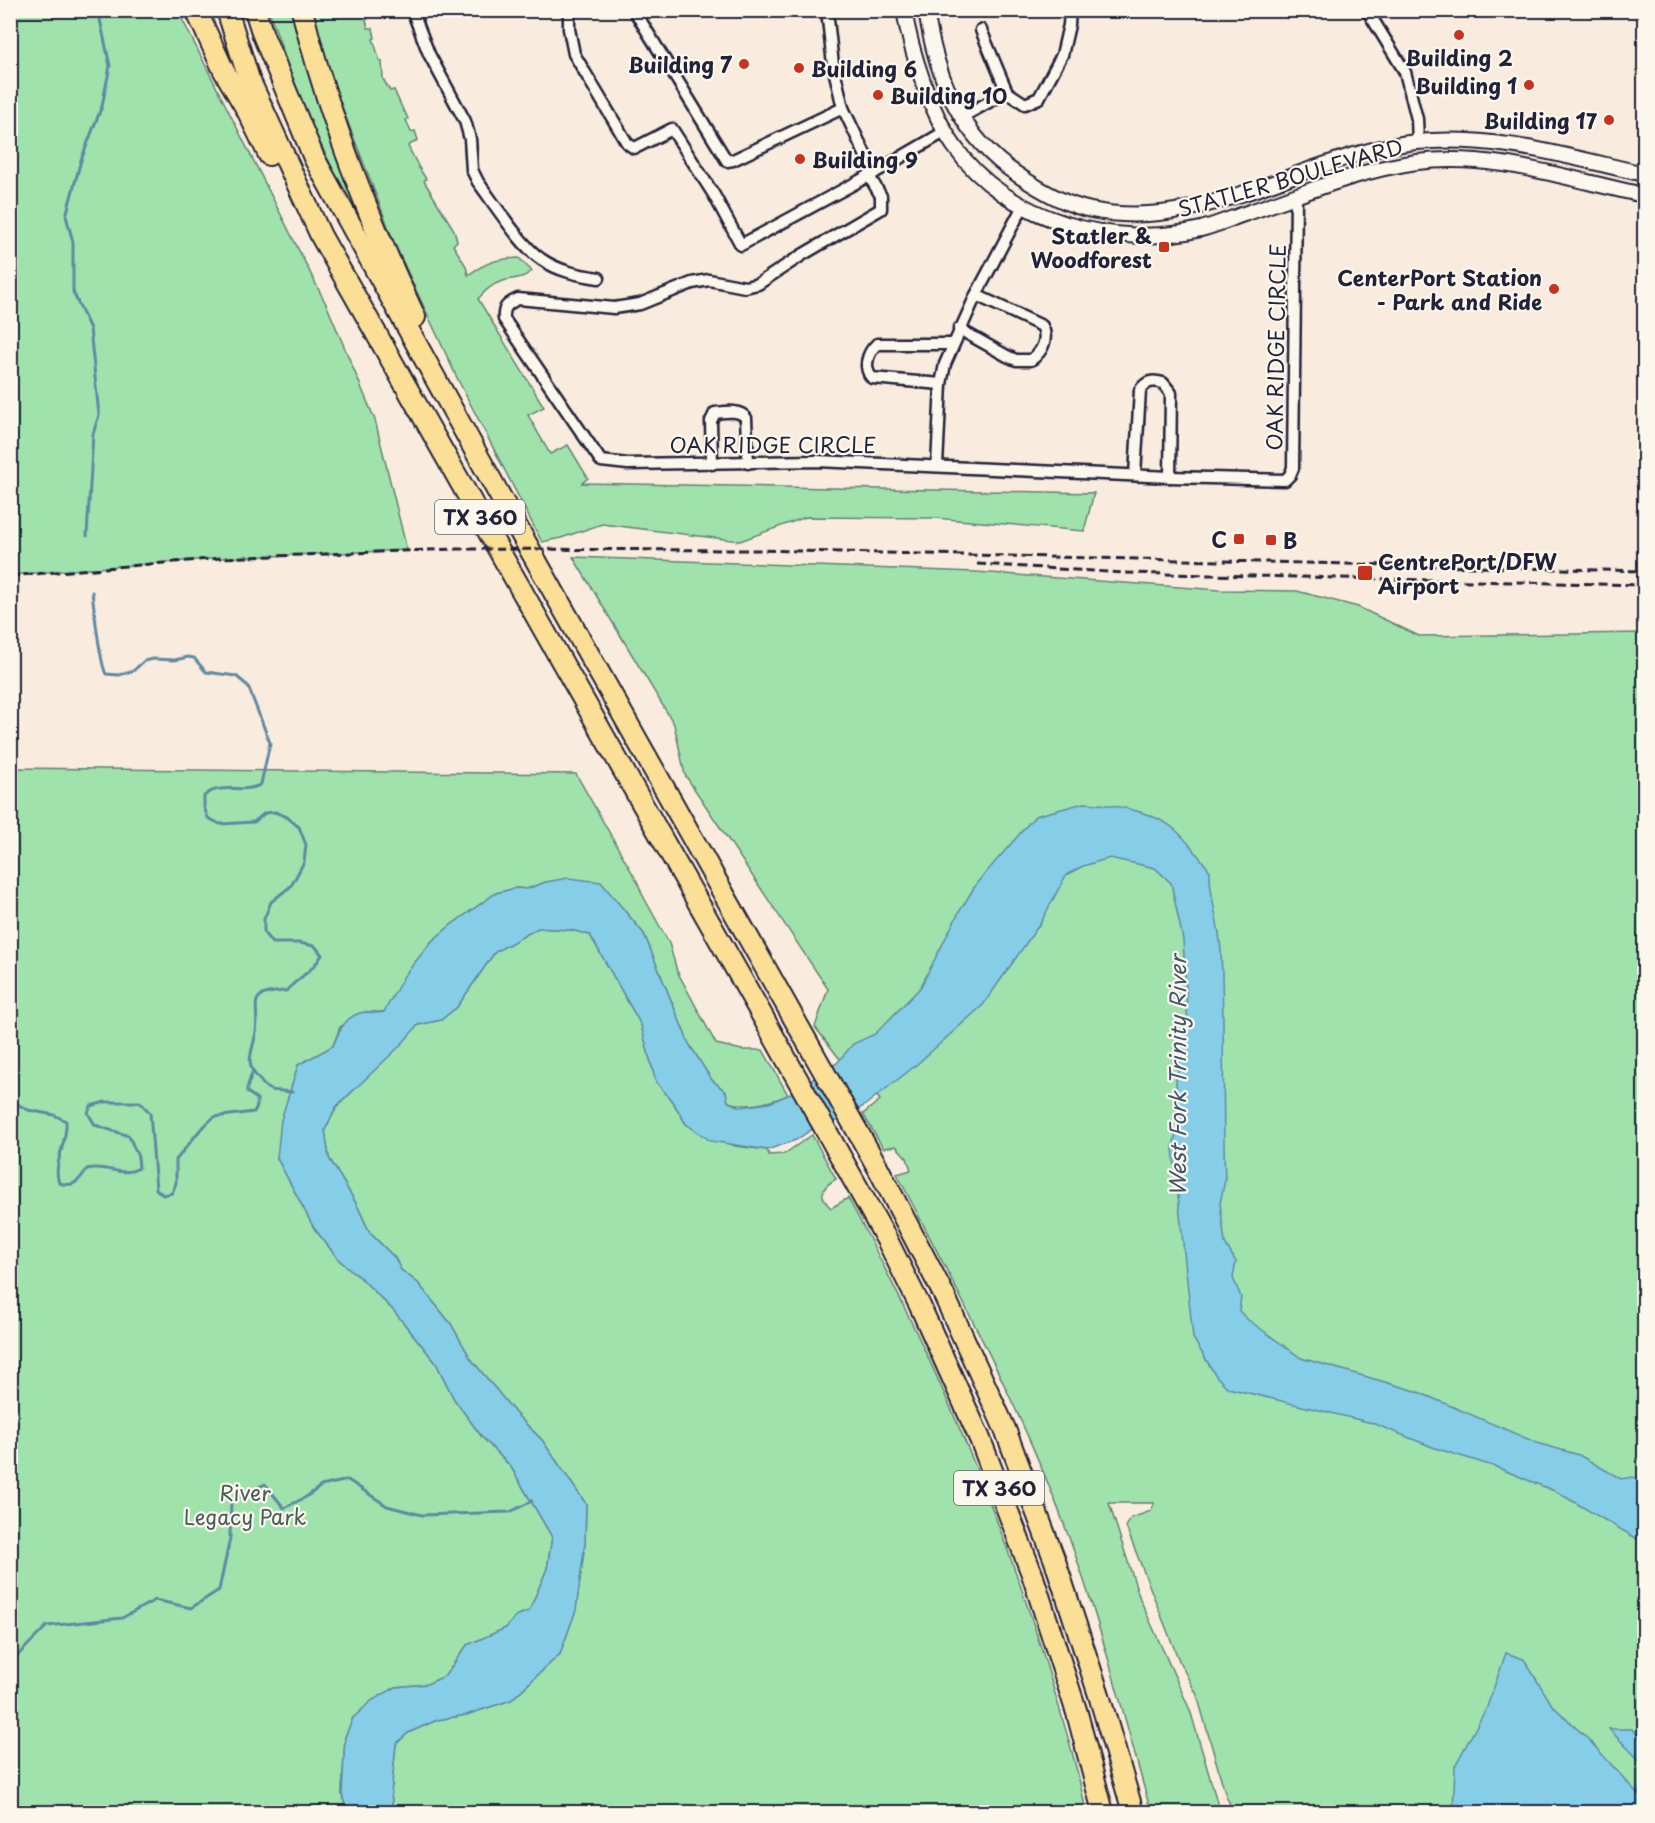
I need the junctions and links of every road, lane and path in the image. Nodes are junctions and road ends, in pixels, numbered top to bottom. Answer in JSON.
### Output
{"nodes":[{"id":1,"x":196,"y":10,"type":"edge"},
{"id":2,"x":227,"y":10,"type":"edge"},
{"id":3,"x":255,"y":10,"type":"edge"},
{"id":4,"x":302,"y":10,"type":"edge"},
{"id":5,"x":412,"y":10,"type":"edge"},
{"id":6,"x":569,"y":10,"type":"edge"},
{"id":7,"x":634,"y":10,"type":"edge"},
{"id":8,"x":827,"y":10,"type":"edge"},
{"id":9,"x":904,"y":10,"type":"edge"},
{"id":10,"x":926,"y":10,"type":"edge"},
{"id":11,"x":1070,"y":10,"type":"edge"},
{"id":12,"x":1367,"y":10,"type":"edge"},
{"id":13,"x":981,"y":30,"type":"dead end"},
{"id":14,"x":1007,"y":92,"type":"junction"},
{"id":15,"x":843,"y":108,"type":"junction"},
{"id":16,"x":962,"y":117,"type":"junction"},
{"id":17,"x":946,"y":131,"type":"junction"},
{"id":18,"x":1418,"y":142,"type":"junction"},
{"id":19,"x":1569,"y":156,"type":"junction"},
{"id":20,"x":1418,"y":162,"type":"junction"},
{"id":21,"x":1644,"y":174,"type":"edge"},
{"id":22,"x":871,"y":175,"type":"junction"},
{"id":23,"x":1565,"y":176,"type":"junction"},
{"id":24,"x":1644,"y":195,"type":"edge"},
{"id":25,"x":1296,"y":197,"type":"junction"},
{"id":26,"x":305,"y":204,"type":"junction"},
{"id":27,"x":1023,"y":206,"type":"junction"},
{"id":28,"x":1196,"y":208,"type":"junction"},
{"id":29,"x":1201,"y":229,"type":"junction"},
{"id":30,"x":599,"y":278,"type":"dead end"},
{"id":31,"x":976,"y":295,"type":"junction"},
{"id":32,"x":959,"y":329,"type":"junction"},
{"id":33,"x":953,"y":344,"type":"junction"},
{"id":34,"x":437,"y":382,"type":"junction"},
{"id":35,"x":941,"y":384,"type":"junction"},
{"id":36,"x":748,"y":463,"type":"junction"},
{"id":37,"x":712,"y":464,"type":"junction"},
{"id":38,"x":937,"y":466,"type":"junction"},
{"id":39,"x":1135,"y":475,"type":"junction"},
{"id":40,"x":1170,"y":477,"type":"junction"},
{"id":41,"x":1103,"y":1812,"type":"edge"},
{"id":42,"x":1133,"y":1812,"type":"edge"}],
"edges":[{"from":1,"to":26,"type":"highway"},
{"from":2,"to":26,"type":"highway","number":"TX 360"},
{"from":3,"to":34,"type":"highway","number":"TX 360"},
{"from":4,"to":34,"type":"highway"},
{"from":5,"to":30,"type":"street"},
{"from":6,"to":22,"type":"street"},
{"from":7,"to":15,"type":"street"},
{"from":8,"to":15,"type":"street"},
{"from":9,"to":17,"type":"street","name":"STATLER BOULEVARD"},
{"from":10,"to":16,"type":"street","name":"STATLER BOULEVARD"},
{"from":11,"to":14,"type":"street"},
{"from":12,"to":18,"type":"street"},
{"from":13,"to":14,"type":"street"},
{"from":14,"to":16,"type":"street"},
{"from":15,"to":22,"type":"street"},
{"from":16,"to":17,"type":"street"},
{"from":16,"to":28,"type":"street","name":"STATLER BOULEVARD"},
{"from":17,"to":22,"type":"street"},
{"from":17,"to":27,"type":"street","name":"STATLER BOULEVARD"},
{"from":18,"to":19,"type":"street","name":"STATLER BOULEVARD"},
{"from":18,"to":20,"type":"street"},
{"from":18,"to":28,"type":"street","name":"STATLER BOULEVARD"},
{"from":19,"to":21,"type":"street","name":"STATLER BOULEVARD"},
{"from":19,"to":23,"type":"street"},
{"from":20,"to":23,"type":"street","name":"STATLER BOULEVARD"},
{"from":20,"to":25,"type":"street","name":"STATLER BOULEVARD"},
{"from":22,"to":37,"type":"street","name":"OAK RIDGE CIRCLE"},
{"from":23,"to":24,"type":"street","name":"STATLER BOULEVARD"},
{"from":25,"to":29,"type":"street","name":"STATLER BOULEVARD"},
{"from":25,"to":40,"type":"street","name":"OAK RIDGE CIRCLE"},
{"from":26,"to":41,"type":"highway","number":"TX 360"},
{"from":27,"to":29,"type":"street","name":"STATLER BOULEVARD"},
{"from":27,"to":31,"type":"street"},
{"from":28,"to":29,"type":"street"},
{"from":31,"to":32,"type":"street"},
{"from":31,"to":32,"type":"street"},
{"from":32,"to":33,"type":"street"},
{"from":33,"to":35,"type":"street"},
{"from":33,"to":35,"type":"street"},
{"from":34,"to":42,"type":"highway","number":"TX 360"},
{"from":35,"to":38,"type":"street"},
{"from":36,"to":37,"type":"street","name":"OAK RIDGE CIRCLE"},
{"from":36,"to":37,"type":"street"},
{"from":36,"to":38,"type":"street","name":"OAK RIDGE CIRCLE"},
{"from":38,"to":39,"type":"street","name":"OAK RIDGE CIRCLE"},
{"from":39,"to":40,"type":"street","name":"OAK RIDGE CIRCLE"},
{"from":39,"to":40,"type":"street"}]}
